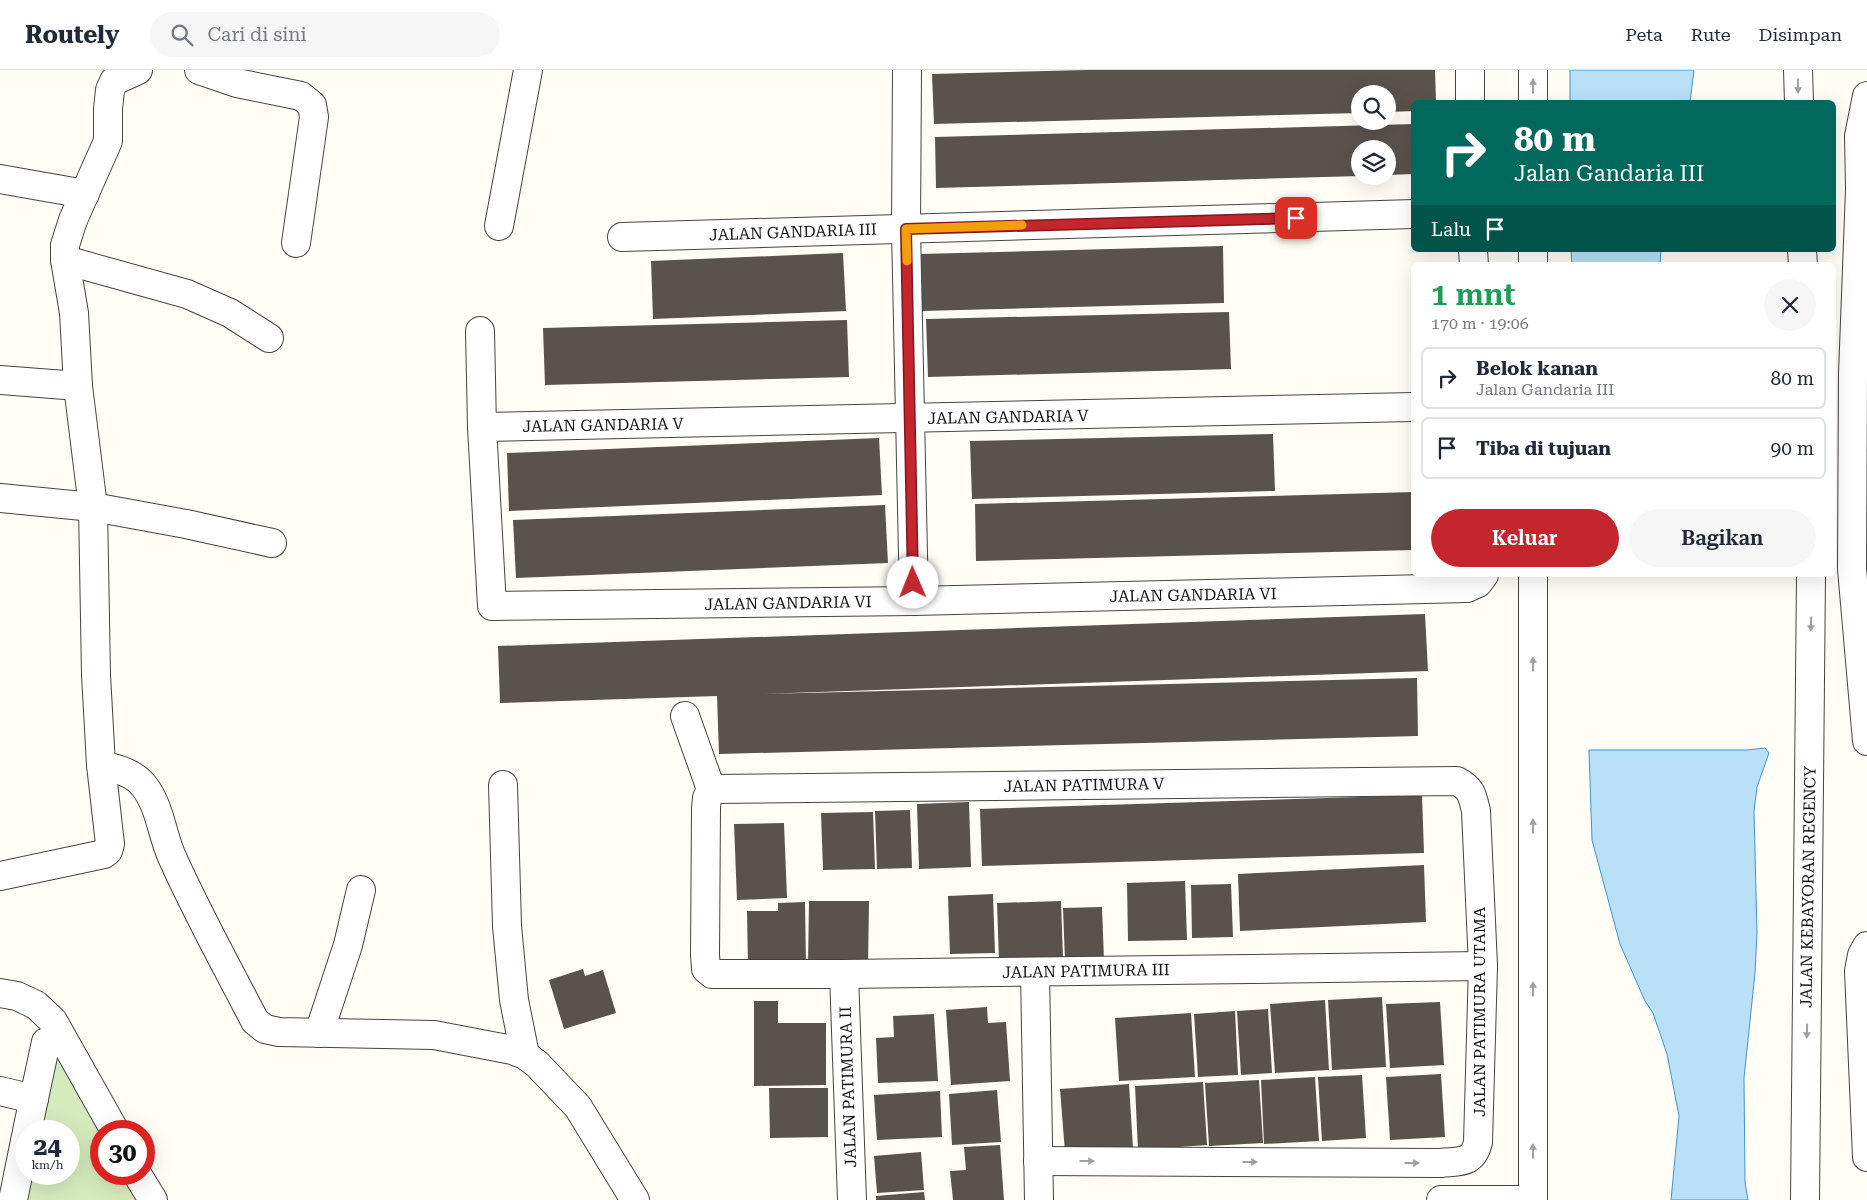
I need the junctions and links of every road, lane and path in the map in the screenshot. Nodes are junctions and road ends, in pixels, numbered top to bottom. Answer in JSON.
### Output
{"nodes":[{"id":1,"x":138,"y":70,"type":"edge"},
{"id":2,"x":199,"y":70,"type":"edge"},
{"id":3,"x":528,"y":70,"type":"edge"},
{"id":4,"x":907,"y":70,"type":"edge"},
{"id":5,"x":1470,"y":70,"type":"edge"},
{"id":6,"x":1532,"y":70,"type":"edge"},
{"id":7,"x":1798,"y":70,"type":"edge"},
{"id":8,"x":1867,"y":96,"type":"edge"},
{"id":9,"x":1470,"y":100,"type":"edge"},
{"id":10,"x":1533,"y":100,"type":"edge"},
{"id":11,"x":1799,"y":100,"type":"edge"},
{"id":12,"x":0,"y":179,"type":"edge"},
{"id":13,"x":1864,"y":189,"type":"edge"},
{"id":14,"x":85,"y":194,"type":"junction"},
{"id":15,"x":1411,"y":214,"type":"edge"},
{"id":16,"x":499,"y":226,"type":"dead end"},
{"id":17,"x":906,"y":229,"type":"junction"},
{"id":18,"x":622,"y":237,"type":"dead end"},
{"id":19,"x":296,"y":243,"type":"dead end"},
{"id":20,"x":65,"y":260,"type":"junction"},
{"id":21,"x":480,"y":331,"type":"dead end"},
{"id":22,"x":270,"y":338,"type":"dead end"},
{"id":23,"x":1860,"y":375,"type":"edge"},
{"id":24,"x":0,"y":380,"type":"edge"},
{"id":25,"x":78,"y":386,"type":"junction"},
{"id":26,"x":1411,"y":407,"type":"edge"},
{"id":27,"x":910,"y":419,"type":"junction"},
{"id":28,"x":482,"y":427,"type":"junction"},
{"id":29,"x":0,"y":498,"type":"edge"},
{"id":30,"x":93,"y":507,"type":"junction"},
{"id":31,"x":272,"y":543,"type":"dead end"},
{"id":32,"x":1859,"y":570,"type":"edge"},
{"id":33,"x":1533,"y":577,"type":"edge"},
{"id":34,"x":1811,"y":577,"type":"edge"},
{"id":35,"x":1481,"y":579,"type":"edge"},
{"id":36,"x":914,"y":601,"type":"junction"},
{"id":37,"x":685,"y":716,"type":"dead end"},
{"id":38,"x":1867,"y":741,"type":"edge"},
{"id":39,"x":101,"y":765,"type":"junction"},
{"id":40,"x":1457,"y":781,"type":"joint"},
{"id":41,"x":504,"y":785,"type":"dead end"},
{"id":42,"x":711,"y":789,"type":"junction"},
{"id":43,"x":0,"y":876,"type":"edge"},
{"id":44,"x":361,"y":890,"type":"dead end"},
{"id":45,"x":1867,"y":946,"type":"edge"},
{"id":46,"x":1483,"y":966,"type":"junction"},
{"id":47,"x":1035,"y":972,"type":"junction"},
{"id":48,"x":844,"y":974,"type":"junction"},
{"id":49,"x":0,"y":993,"type":"edge"},
{"id":50,"x":1864,"y":1017,"type":"edge"},
{"id":51,"x":319,"y":1033,"type":"junction"},
{"id":52,"x":46,"y":1042,"type":"dead end"},
{"id":53,"x":526,"y":1056,"type":"junction"},
{"id":54,"x":0,"y":1091,"type":"edge"},
{"id":55,"x":34,"y":1099,"type":"junction"},
{"id":56,"x":29,"y":1120,"type":"edge"},
{"id":57,"x":109,"y":1120,"type":"edge"},
{"id":58,"x":1867,"y":1157,"type":"edge"},
{"id":59,"x":1038,"y":1161,"type":"junction"},
{"id":60,"x":1441,"y":1163,"type":"junction"},
{"id":61,"x":16,"y":1185,"type":"edge"},
{"id":62,"x":143,"y":1185,"type":"edge"},
{"id":63,"x":631,"y":1198,"type":"edge"},
{"id":64,"x":13,"y":1200,"type":"edge"},
{"id":65,"x":152,"y":1200,"type":"edge"},
{"id":66,"x":852,"y":1200,"type":"edge"},
{"id":67,"x":1039,"y":1200,"type":"edge"},
{"id":68,"x":1441,"y":1200,"type":"edge"},
{"id":69,"x":1533,"y":1200,"type":"edge"},
{"id":70,"x":1805,"y":1200,"type":"edge"}],
"edges":[{"from":1,"to":14,"type":"street"},
{"from":2,"to":19,"type":"street"},
{"from":3,"to":16,"type":"street"},
{"from":4,"to":17,"type":"street"},
{"from":5,"to":9,"type":"street"},
{"from":10,"to":6,"type":"street","one_way":true},
{"from":7,"to":11,"type":"street","one_way":true},
{"from":8,"to":13,"type":"street"},
{"from":12,"to":14,"type":"street"},
{"from":13,"to":23,"type":"street"},
{"from":14,"to":20,"type":"street"},
{"from":15,"to":17,"type":"street","name":"JALAN GANDARIA III"},
{"from":17,"to":18,"type":"street","name":"JALAN GANDARIA III"},
{"from":17,"to":27,"type":"street"},
{"from":20,"to":22,"type":"street"},
{"from":20,"to":25,"type":"street"},
{"from":21,"to":28,"type":"street","name":"JALAN GANDARIA VI"},
{"from":23,"to":32,"type":"street"},
{"from":24,"to":25,"type":"street"},
{"from":25,"to":30,"type":"street"},
{"from":26,"to":27,"type":"street","name":"JALAN GANDARIA V"},
{"from":27,"to":28,"type":"street","name":"JALAN GANDARIA V"},
{"from":27,"to":36,"type":"street"},
{"from":28,"to":36,"type":"street","name":"JALAN GANDARIA VI"},
{"from":29,"to":30,"type":"street"},
{"from":30,"to":31,"type":"street"},
{"from":30,"to":39,"type":"street"},
{"from":32,"to":38,"type":"street"},
{"from":69,"to":33,"type":"street","one_way":true},
{"from":34,"to":70,"type":"street","name":"JALAN KEBAYORAN REGENCY","one_way":true},
{"from":35,"to":36,"type":"street","name":"JALAN GANDARIA VI"},
{"from":37,"to":42,"type":"street"},
{"from":39,"to":43,"type":"street"},
{"from":39,"to":51,"type":"street"},
{"from":40,"to":42,"type":"street","name":"JALAN PATIMURA V"},
{"from":40,"to":46,"type":"street","name":"JALAN PATIMURA UTAMA"},
{"from":41,"to":53,"type":"street"},
{"from":42,"to":48,"type":"street","name":"JALAN PATIMURA III"},
{"from":44,"to":51,"type":"street"},
{"from":45,"to":50,"type":"street"},
{"from":46,"to":47,"type":"street","name":"JALAN PATIMURA III"},
{"from":46,"to":60,"type":"street","name":"JALAN PATIMURA UTAMA"},
{"from":47,"to":48,"type":"street","name":"JALAN PATIMURA III"},
{"from":47,"to":59,"type":"street"},
{"from":48,"to":66,"type":"street","name":"JALAN PATIMURA II"},
{"from":49,"to":57,"type":"street"},
{"from":50,"to":58,"type":"street"},
{"from":51,"to":53,"type":"street"},
{"from":52,"to":55,"type":"street"},
{"from":53,"to":63,"type":"street"},
{"from":54,"to":55,"type":"street"},
{"from":55,"to":56,"type":"street"},
{"from":59,"to":60,"type":"street","name":"JALAN PATIMURA UTAMA","one_way":true},
{"from":59,"to":67,"type":"street"},
{"from":60,"to":68,"type":"street"},
{"from":61,"to":64,"type":"street"},
{"from":62,"to":65,"type":"street"},
{"from":68,"to":69,"type":"street"}]}
